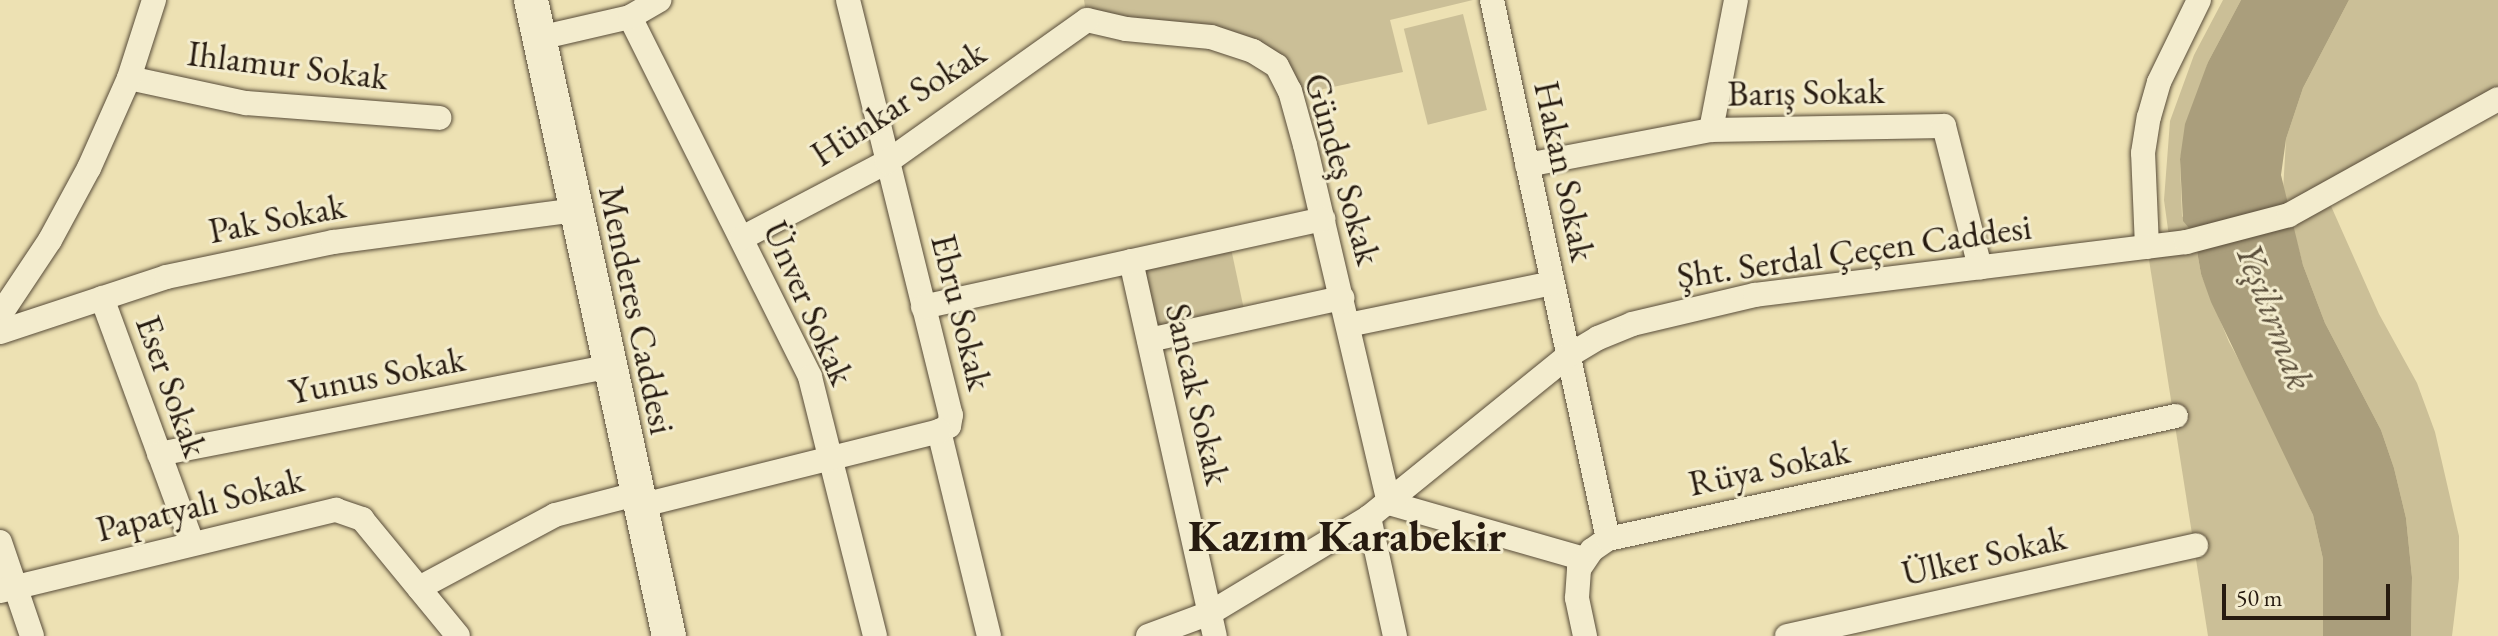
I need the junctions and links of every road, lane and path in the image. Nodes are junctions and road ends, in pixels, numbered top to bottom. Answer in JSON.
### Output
{"nodes":[{"id":1,"x":154,"y":0,"type":"edge"},
{"id":2,"x":531,"y":0,"type":"edge"},
{"id":3,"x":660,"y":0,"type":"edge"},
{"id":4,"x":848,"y":0,"type":"edge"},
{"id":5,"x":1492,"y":0,"type":"edge"},
{"id":6,"x":1736,"y":0,"type":"edge"},
{"id":7,"x":2199,"y":0,"type":"edge"},
{"id":8,"x":1086,"y":10,"type":"edge"},
{"id":9,"x":630,"y":17,"type":"junction"},
{"id":10,"x":539,"y":38,"type":"junction"},
{"id":11,"x":129,"y":78,"type":"junction"},
{"id":12,"x":2498,"y":99,"type":"edge"},
{"id":13,"x":439,"y":118,"type":"dead end"},
{"id":14,"x":1711,"y":130,"type":"junction"},
{"id":15,"x":887,"y":162,"type":"junction"},
{"id":16,"x":1527,"y":165,"type":"junction"},
{"id":17,"x":575,"y":210,"type":"junction"},
{"id":18,"x":1323,"y":219,"type":"junction"},
{"id":19,"x":742,"y":238,"type":"junction"},
{"id":20,"x":2147,"y":247,"type":"junction"},
{"id":21,"x":1131,"y":261,"type":"junction"},
{"id":22,"x":1980,"y":267,"type":"junction"},
{"id":23,"x":1553,"y":283,"type":"junction"},
{"id":24,"x":102,"y":298,"type":"junction"},
{"id":25,"x":1342,"y":298,"type":"junction"},
{"id":26,"x":923,"y":307,"type":"junction"},
{"id":27,"x":0,"y":315,"type":"edge"},
{"id":28,"x":1348,"y":325,"type":"junction"},
{"id":29,"x":0,"y":332,"type":"edge"},
{"id":30,"x":1149,"y":340,"type":"junction"},
{"id":31,"x":1568,"y":356,"type":"junction"},
{"id":32,"x":608,"y":367,"type":"junction"},
{"id":33,"x":2176,"y":416,"type":"dead end"},
{"id":34,"x":939,"y":431,"type":"junction"},
{"id":35,"x":159,"y":454,"type":"junction"},
{"id":36,"x":830,"y":459,"type":"junction"},
{"id":37,"x":638,"y":500,"type":"junction"},
{"id":38,"x":1379,"y":510,"type":"junction"},
{"id":39,"x":1608,"y":539,"type":"junction"},
{"id":40,"x":0,"y":542,"type":"edge"},
{"id":41,"x":192,"y":543,"type":"junction"},
{"id":42,"x":2196,"y":545,"type":"dead end"},
{"id":43,"x":1584,"y":559,"type":"junction"},
{"id":44,"x":419,"y":588,"type":"junction"},
{"id":45,"x":9,"y":589,"type":"edge"},
{"id":46,"x":1212,"y":625,"type":"edge"},
{"id":47,"x":32,"y":636,"type":"edge"},
{"id":48,"x":458,"y":636,"type":"edge"},
{"id":49,"x":669,"y":636,"type":"edge"},
{"id":50,"x":875,"y":636,"type":"edge"},
{"id":51,"x":989,"y":636,"type":"edge"},
{"id":52,"x":1148,"y":636,"type":"edge"},
{"id":53,"x":1395,"y":636,"type":"edge"},
{"id":54,"x":1585,"y":636,"type":"edge"},
{"id":55,"x":1787,"y":636,"type":"edge"}],
"edges":[{"from":1,"to":11,"type":"street"},
{"from":2,"to":10,"type":"street","name":"Menderes Caddesi"},
{"from":3,"to":9,"type":"street"},
{"from":4,"to":15,"type":"street","name":"Ebru Sokak"},
{"from":5,"to":16,"type":"street","name":"Hakan Sokak"},
{"from":6,"to":14,"type":"street"},
{"from":7,"to":20,"type":"street"},
{"from":8,"to":15,"type":"street","name":"Hünkar Sokak"},
{"from":8,"to":18,"type":"street","name":"Gündeş Sokak"},
{"from":9,"to":10,"type":"street"},
{"from":9,"to":19,"type":"street","name":"Ünver Sokak"},
{"from":10,"to":17,"type":"street","name":"Menderes Caddesi"},
{"from":11,"to":13,"type":"street","name":"Ihlamur Sokak"},
{"from":11,"to":27,"type":"street"},
{"from":12,"to":20,"type":"street","name":"Şht. Serdal Çeçen Caddesi"},
{"from":14,"to":16,"type":"street","name":"Barış Sokak"},
{"from":14,"to":22,"type":"street","name":"Barış Sokak"},
{"from":15,"to":19,"type":"street","name":"Hünkar Sokak"},
{"from":15,"to":26,"type":"street","name":"Ebru Sokak"},
{"from":16,"to":23,"type":"street","name":"Hakan Sokak"},
{"from":17,"to":24,"type":"street","name":"Pak Sokak"},
{"from":17,"to":32,"type":"street","name":"Menderes Caddesi"},
{"from":18,"to":21,"type":"street"},
{"from":18,"to":25,"type":"street","name":"Gündeş Sokak"},
{"from":19,"to":36,"type":"street","name":"Ünver Sokak"},
{"from":20,"to":22,"type":"street","name":"Şht. Serdal Çeçen Caddesi"},
{"from":21,"to":26,"type":"street"},
{"from":21,"to":30,"type":"street","name":"Sancak Sokak"},
{"from":22,"to":31,"type":"street","name":"Şht. Serdal Çeçen Caddesi"},
{"from":23,"to":28,"type":"street"},
{"from":23,"to":31,"type":"street","name":"Hakan Sokak"},
{"from":24,"to":29,"type":"street","name":"Pak Sokak"},
{"from":24,"to":35,"type":"street","name":"Eser Sokak"},
{"from":25,"to":28,"type":"street","name":"Gündeş Sokak"},
{"from":25,"to":30,"type":"street"},
{"from":26,"to":34,"type":"street","name":"Ebru Sokak"},
{"from":28,"to":38,"type":"street","name":"Gündeş Sokak"},
{"from":30,"to":46,"type":"street","name":"Sancak Sokak"},
{"from":31,"to":38,"type":"street","name":"Şht. Serdal Çeçen Caddesi"},
{"from":31,"to":39,"type":"street","name":"Hakan Sokak"},
{"from":32,"to":35,"type":"street","name":"Yunus Sokak"},
{"from":32,"to":37,"type":"street","name":"Menderes Caddesi"},
{"from":33,"to":39,"type":"street","name":"Rüya Sokak"},
{"from":34,"to":36,"type":"street"},
{"from":34,"to":51,"type":"street","name":"Ebru Sokak"},
{"from":35,"to":41,"type":"street","name":"Eser Sokak"},
{"from":36,"to":37,"type":"street"},
{"from":36,"to":50,"type":"street","name":"Ünver Sokak"},
{"from":37,"to":44,"type":"street"},
{"from":37,"to":49,"type":"street","name":"Menderes Caddesi"},
{"from":38,"to":43,"type":"street"},
{"from":38,"to":46,"type":"street","name":"Şht. Serdal Çeçen Caddesi"},
{"from":38,"to":53,"type":"street","name":"Gündeş Sokak"},
{"from":39,"to":43,"type":"street","name":"Rüya Sokak"},
{"from":40,"to":45,"type":"street"},
{"from":41,"to":44,"type":"street","name":"Papatyalı Sokak"},
{"from":41,"to":45,"type":"street","name":"Papatyalı Sokak"},
{"from":42,"to":55,"type":"street","name":"Ülker Sokak"},
{"from":43,"to":54,"type":"street"},
{"from":44,"to":48,"type":"street","name":"Papatyalı Sokak"},
{"from":45,"to":47,"type":"street"},
{"from":46,"to":52,"type":"street","name":"Şht. Serdal Çeçen Caddesi"}]}
